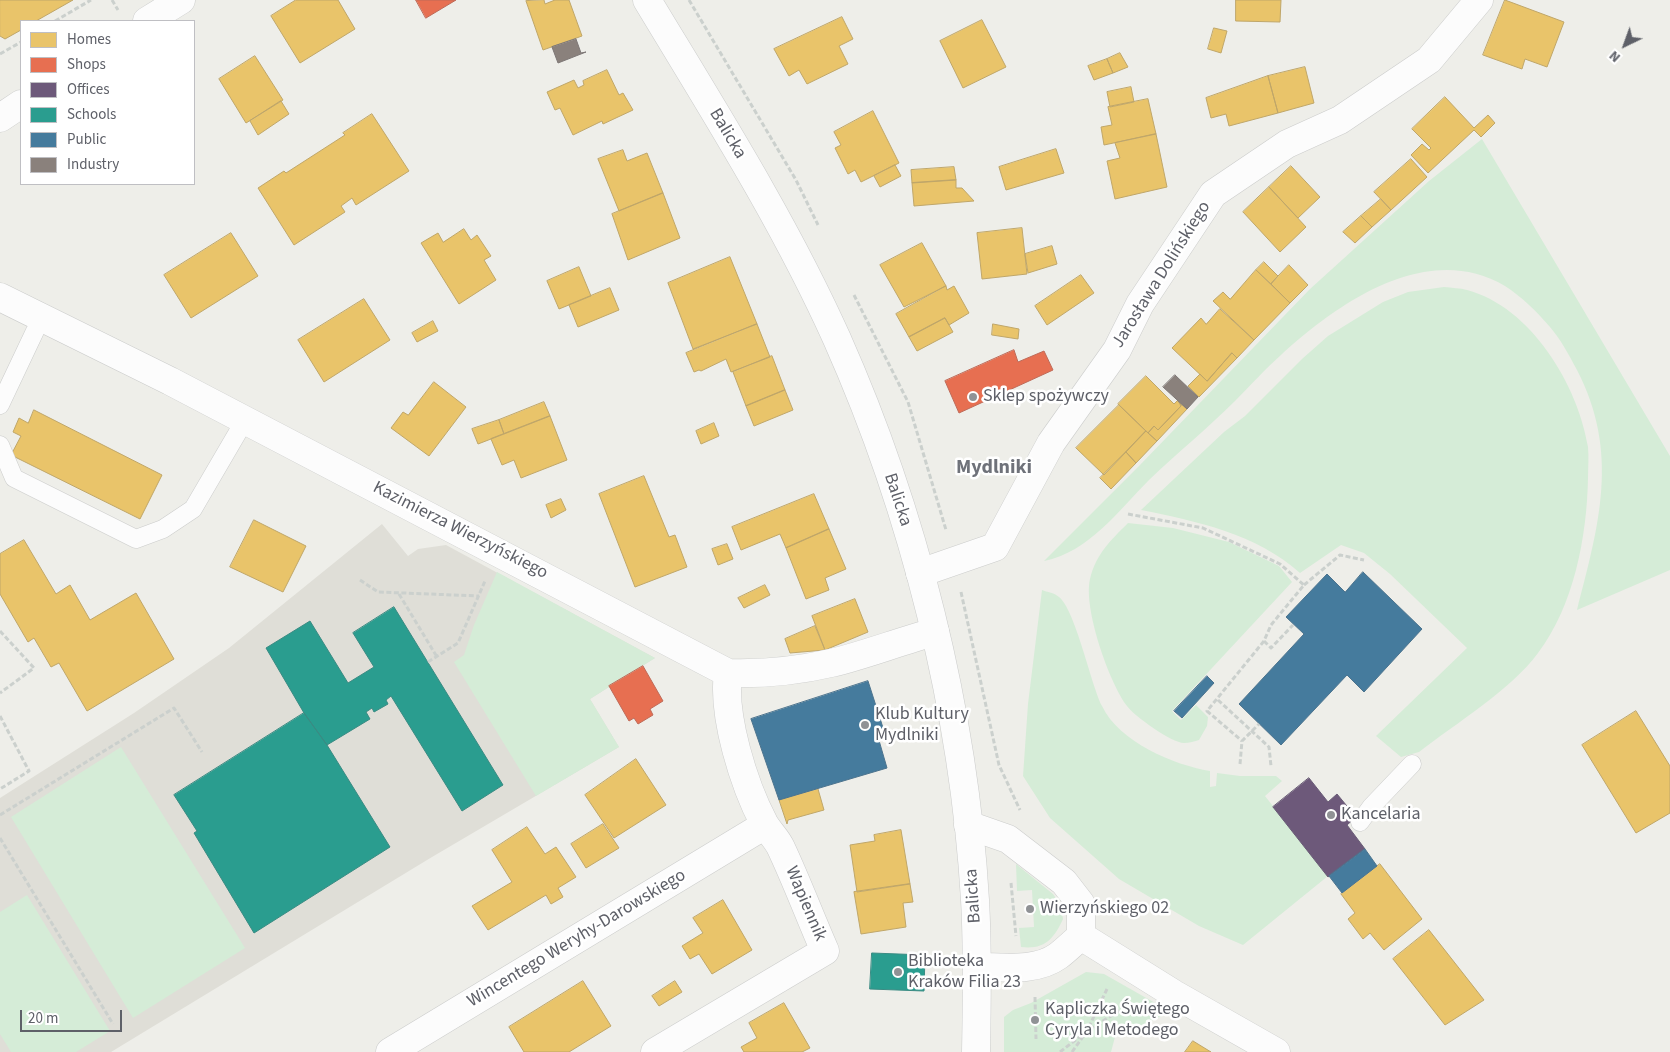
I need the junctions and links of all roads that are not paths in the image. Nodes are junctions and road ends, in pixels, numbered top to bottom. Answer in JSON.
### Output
{"nodes":[{"id":1,"x":647,"y":0,"type":"edge"},
{"id":2,"x":1479,"y":0,"type":"edge"},
{"id":3,"x":20,"y":105,"type":"edge"},
{"id":4,"x":0,"y":118,"type":"edge"},
{"id":5,"x":0,"y":297,"type":"edge"},
{"id":6,"x":35,"y":332,"type":"dead end"},
{"id":7,"x":0,"y":405,"type":"edge"},
{"id":8,"x":246,"y":420,"type":"junction"},
{"id":9,"x":0,"y":445,"type":"edge"},
{"id":10,"x":920,"y":573,"type":"junction"},
{"id":11,"x":935,"y":632,"type":"junction"},
{"id":12,"x":728,"y":672,"type":"junction"},
{"id":13,"x":1412,"y":764,"type":"dead end"},
{"id":14,"x":1360,"y":822,"type":"dead end"},
{"id":15,"x":765,"y":825,"type":"junction"},
{"id":16,"x":968,"y":825,"type":"junction"},
{"id":17,"x":1081,"y":936,"type":"junction"},
{"id":18,"x":977,"y":967,"type":"junction"},
{"id":19,"x":390,"y":1052,"type":"edge"},
{"id":20,"x":655,"y":1052,"type":"edge"},
{"id":21,"x":976,"y":1052,"type":"edge"},
{"id":22,"x":1276,"y":1052,"type":"edge"}],
"edges":[{"from":1,"to":10,"type":"street","name":"Balicka"},
{"from":2,"to":10,"type":"street","name":"Jarosława Dolińskiego"},
{"from":3,"to":4,"type":"street"},
{"from":5,"to":8,"type":"street","name":"Kazimierza Wierzyńskiego"},
{"from":6,"to":7,"type":"lane"},
{"from":8,"to":9,"type":"lane"},
{"from":8,"to":12,"type":"street","name":"Kazimierza Wierzyńskiego"},
{"from":10,"to":11,"type":"street","name":"Balicka"},
{"from":11,"to":12,"type":"street","name":"Kazimierza Wierzyńskiego"},
{"from":11,"to":16,"type":"street","name":"Balicka"},
{"from":12,"to":15,"type":"street","name":"Wapiennik"},
{"from":13,"to":14,"type":"lane"},
{"from":15,"to":19,"type":"street","name":"Wincentego Weryhy-Darowskiego"},
{"from":15,"to":20,"type":"street","name":"Wapiennik"},
{"from":16,"to":17,"type":"street"},
{"from":16,"to":18,"type":"street","name":"Balicka"},
{"from":17,"to":18,"type":"street"},
{"from":17,"to":22,"type":"street"},
{"from":18,"to":21,"type":"street","name":"Balicka"}]}
